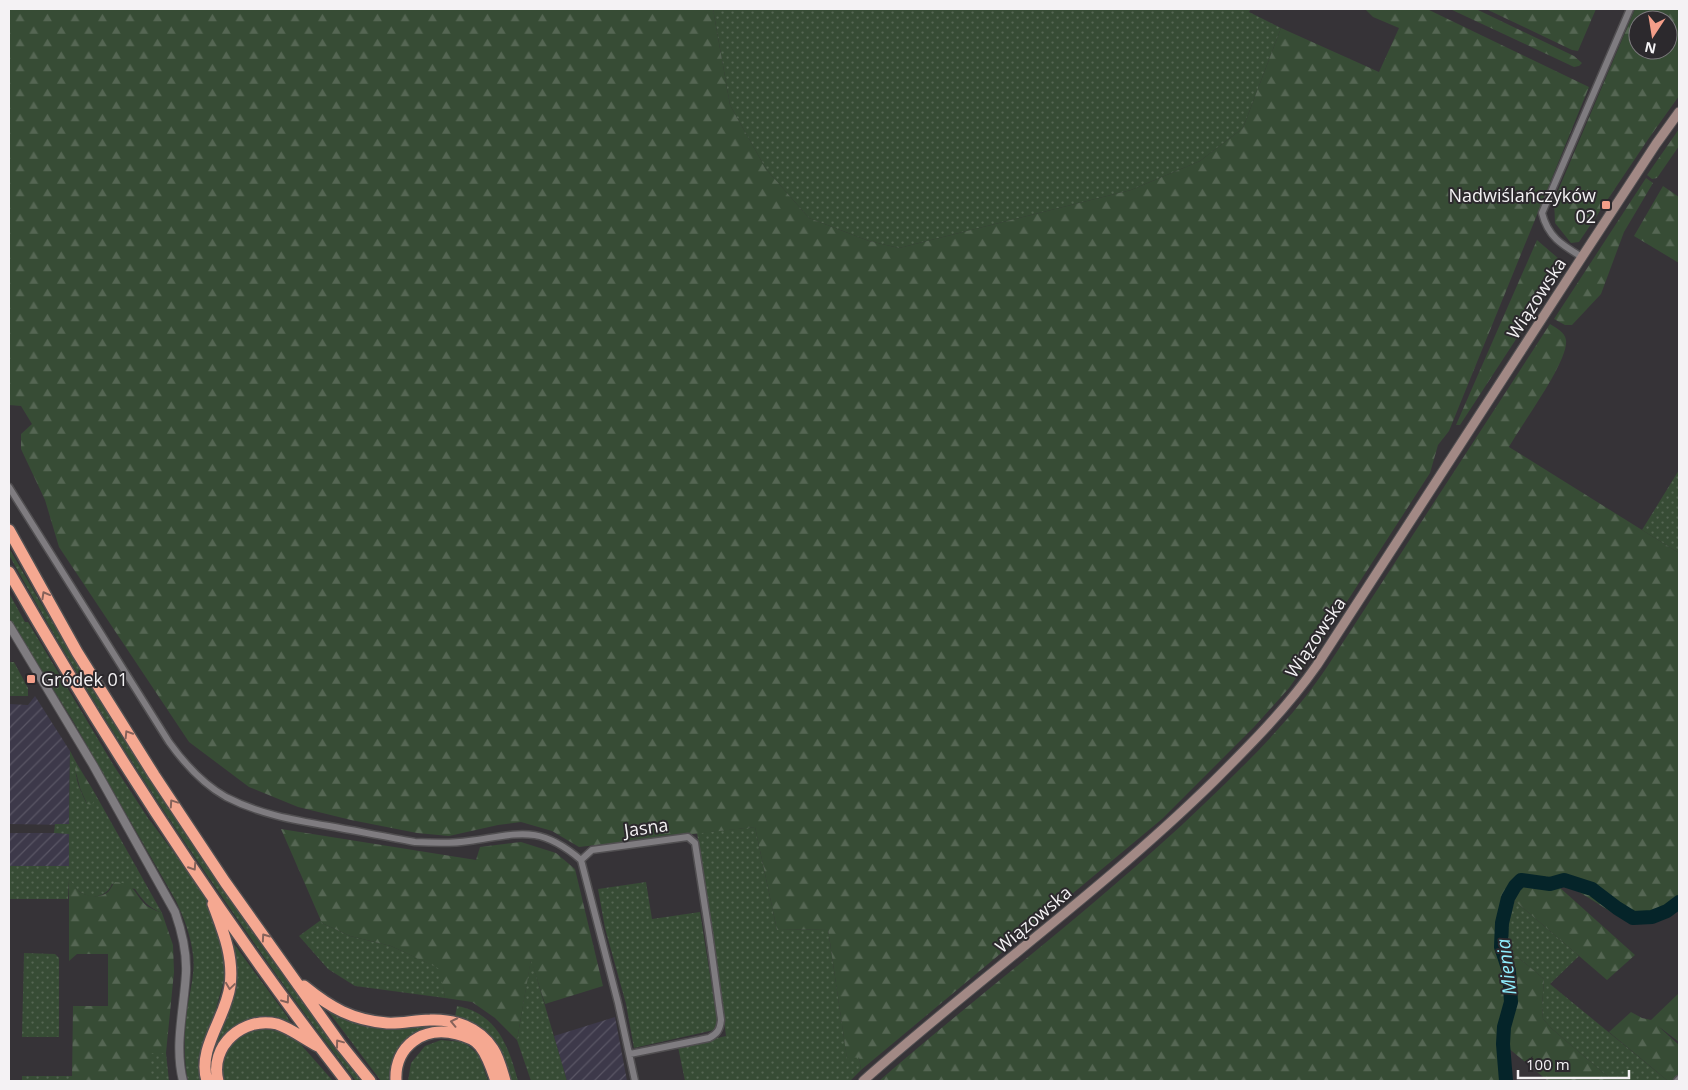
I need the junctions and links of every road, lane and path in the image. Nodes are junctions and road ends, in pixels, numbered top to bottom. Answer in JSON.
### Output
{"nodes":[{"id":1,"x":1630,"y":9,"type":"edge"},
{"id":2,"x":1679,"y":112,"type":"edge"},
{"id":3,"x":1582,"y":257,"type":"junction"},
{"id":4,"x":9,"y":487,"type":"edge"},
{"id":5,"x":9,"y":530,"type":"edge"},
{"id":6,"x":9,"y":572,"type":"edge"},
{"id":7,"x":10,"y":628,"type":"edge"},
{"id":8,"x":581,"y":860,"type":"junction"},
{"id":9,"x":207,"y":889,"type":"junction"},
{"id":10,"x":293,"y":977,"type":"junction"},
{"id":11,"x":320,"y":1047,"type":"junction"},
{"id":12,"x":630,"y":1054,"type":"junction"},
{"id":13,"x":182,"y":1081,"type":"edge"},
{"id":14,"x":207,"y":1081,"type":"edge"},
{"id":15,"x":218,"y":1081,"type":"edge"},
{"id":16,"x":346,"y":1081,"type":"edge"},
{"id":17,"x":370,"y":1081,"type":"edge"},
{"id":18,"x":396,"y":1081,"type":"edge"},
{"id":19,"x":496,"y":1081,"type":"edge"},
{"id":20,"x":505,"y":1081,"type":"edge"},
{"id":21,"x":635,"y":1081,"type":"edge"},
{"id":22,"x":864,"y":1081,"type":"edge"}],
"edges":[{"from":1,"to":3,"type":"street"},
{"from":2,"to":3,"type":"main road","name":"Wiązowska"},
{"from":3,"to":22,"type":"main road","name":"Wiązowska"},
{"from":4,"to":8,"type":"street"},
{"from":10,"to":5,"type":"highway","one_way":true},
{"from":6,"to":9,"type":"highway","one_way":true},
{"from":7,"to":13,"type":"street"},
{"from":8,"to":12,"type":"street"},
{"from":8,"to":12,"type":"street","name":"Jasna"},
{"from":9,"to":11,"type":"highway","one_way":true},
{"from":9,"to":14,"type":"highway","one_way":true},
{"from":17,"to":10,"type":"highway","one_way":true},
{"from":20,"to":10,"type":"highway","one_way":true},
{"from":11,"to":15,"type":"highway"},
{"from":11,"to":16,"type":"highway"},
{"from":12,"to":21,"type":"street"},
{"from":18,"to":19,"type":"highway"}]}
